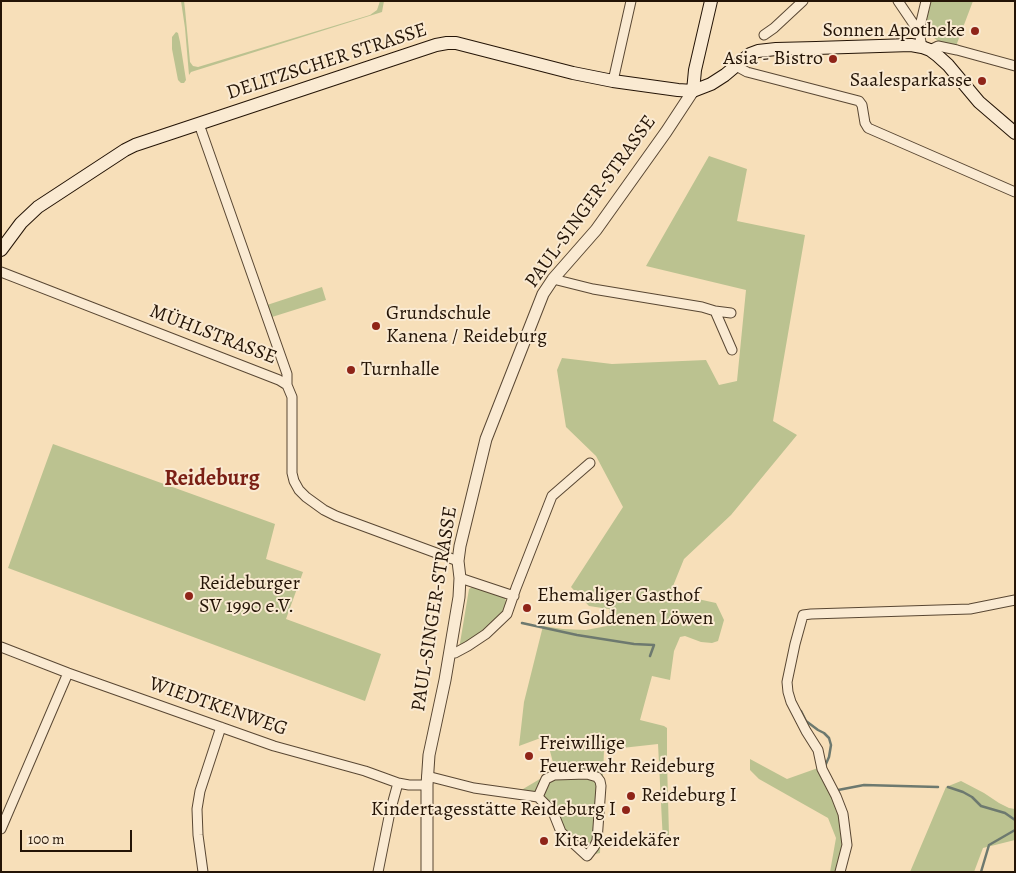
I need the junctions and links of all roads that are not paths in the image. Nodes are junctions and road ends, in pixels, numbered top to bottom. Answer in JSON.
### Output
{"nodes":[{"id":1,"x":631,"y":1,"type":"edge"},
{"id":2,"x":711,"y":1,"type":"edge"},
{"id":3,"x":803,"y":1,"type":"edge"},
{"id":4,"x":898,"y":1,"type":"edge"},
{"id":5,"x":926,"y":1,"type":"edge"},
{"id":6,"x":919,"y":32,"type":"junction"},
{"id":7,"x":764,"y":35,"type":"dead end"},
{"id":8,"x":926,"y":48,"type":"junction"},
{"id":9,"x":736,"y":66,"type":"junction"},
{"id":10,"x":1015,"y":66,"type":"edge"},
{"id":11,"x":613,"y":81,"type":"junction"},
{"id":12,"x":693,"y":91,"type":"junction"},
{"id":13,"x":199,"y":124,"type":"junction"},
{"id":14,"x":1015,"y":133,"type":"edge"},
{"id":15,"x":1015,"y":192,"type":"edge"},
{"id":16,"x":1,"y":250,"type":"edge"},
{"id":17,"x":1,"y":272,"type":"edge"},
{"id":18,"x":553,"y":279,"type":"junction"},
{"id":19,"x":716,"y":311,"type":"junction"},
{"id":20,"x":731,"y":314,"type":"dead end"},
{"id":21,"x":732,"y":350,"type":"dead end"},
{"id":22,"x":287,"y":385,"type":"junction"},
{"id":23,"x":590,"y":463,"type":"dead end"},
{"id":24,"x":458,"y":561,"type":"junction"},
{"id":25,"x":460,"y":578,"type":"junction"},
{"id":26,"x":514,"y":596,"type":"junction"},
{"id":27,"x":1015,"y":600,"type":"edge"},
{"id":28,"x":1,"y":647,"type":"edge"},
{"id":29,"x":450,"y":652,"type":"junction"},
{"id":30,"x":68,"y":673,"type":"junction"},
{"id":31,"x":222,"y":727,"type":"junction"},
{"id":32,"x":427,"y":780,"type":"junction"},
{"id":33,"x":398,"y":783,"type":"junction"},
{"id":34,"x":538,"y":797,"type":"junction"},
{"id":35,"x":1,"y":829,"type":"edge"},
{"id":36,"x":203,"y":872,"type":"edge"},
{"id":37,"x":378,"y":872,"type":"edge"},
{"id":38,"x":427,"y":872,"type":"edge"},
{"id":39,"x":840,"y":872,"type":"edge"}],
"edges":[{"from":1,"to":11,"type":"street"},
{"from":2,"to":12,"type":"main road"},
{"from":3,"to":7,"type":"street"},
{"from":4,"to":6,"type":"street"},
{"from":5,"to":6,"type":"street"},
{"from":6,"to":8,"type":"street"},
{"from":8,"to":9,"type":"main road","name":"DELITZSCHER STRASSE"},
{"from":8,"to":10,"type":"street"},
{"from":8,"to":14,"type":"main road"},
{"from":9,"to":12,"type":"main road","name":"DELITZSCHER STRASSE"},
{"from":9,"to":15,"type":"street"},
{"from":11,"to":12,"type":"main road","name":"DELITZSCHER STRASSE"},
{"from":11,"to":13,"type":"main road","name":"DELITZSCHER STRASSE"},
{"from":12,"to":18,"type":"street","name":"PAUL-SINGER-STRASSE"},
{"from":13,"to":16,"type":"main road","name":"DELITZSCHER STRASSE"},
{"from":13,"to":22,"type":"street"},
{"from":17,"to":22,"type":"street","name":"MÜHLSTRASSE"},
{"from":18,"to":19,"type":"street"},
{"from":18,"to":24,"type":"street","name":"PAUL-SINGER-STRASSE"},
{"from":19,"to":20,"type":"street"},
{"from":19,"to":21,"type":"street"},
{"from":22,"to":24,"type":"street","name":"MÜHLSTRASSE"},
{"from":23,"to":26,"type":"street"},
{"from":24,"to":25,"type":"street","name":"PAUL-SINGER-STRASSE"},
{"from":25,"to":26,"type":"street"},
{"from":25,"to":29,"type":"street","name":"PAUL-SINGER-STRASSE"},
{"from":26,"to":29,"type":"street"},
{"from":27,"to":39,"type":"street"},
{"from":28,"to":30,"type":"street","name":"WIEDTKENWEG"},
{"from":29,"to":32,"type":"street","name":"PAUL-SINGER-STRASSE"},
{"from":30,"to":31,"type":"street","name":"WIEDTKENWEG"},
{"from":30,"to":35,"type":"street"},
{"from":31,"to":33,"type":"street","name":"WIEDTKENWEG"},
{"from":31,"to":36,"type":"street"},
{"from":32,"to":33,"type":"street","name":"WIEDTKENWEG"},
{"from":32,"to":34,"type":"street"},
{"from":32,"to":38,"type":"street","name":"PAUL-SINGER-STRASSE"},
{"from":33,"to":37,"type":"street"},
{"from":34,"to":34,"type":"street"}]}
